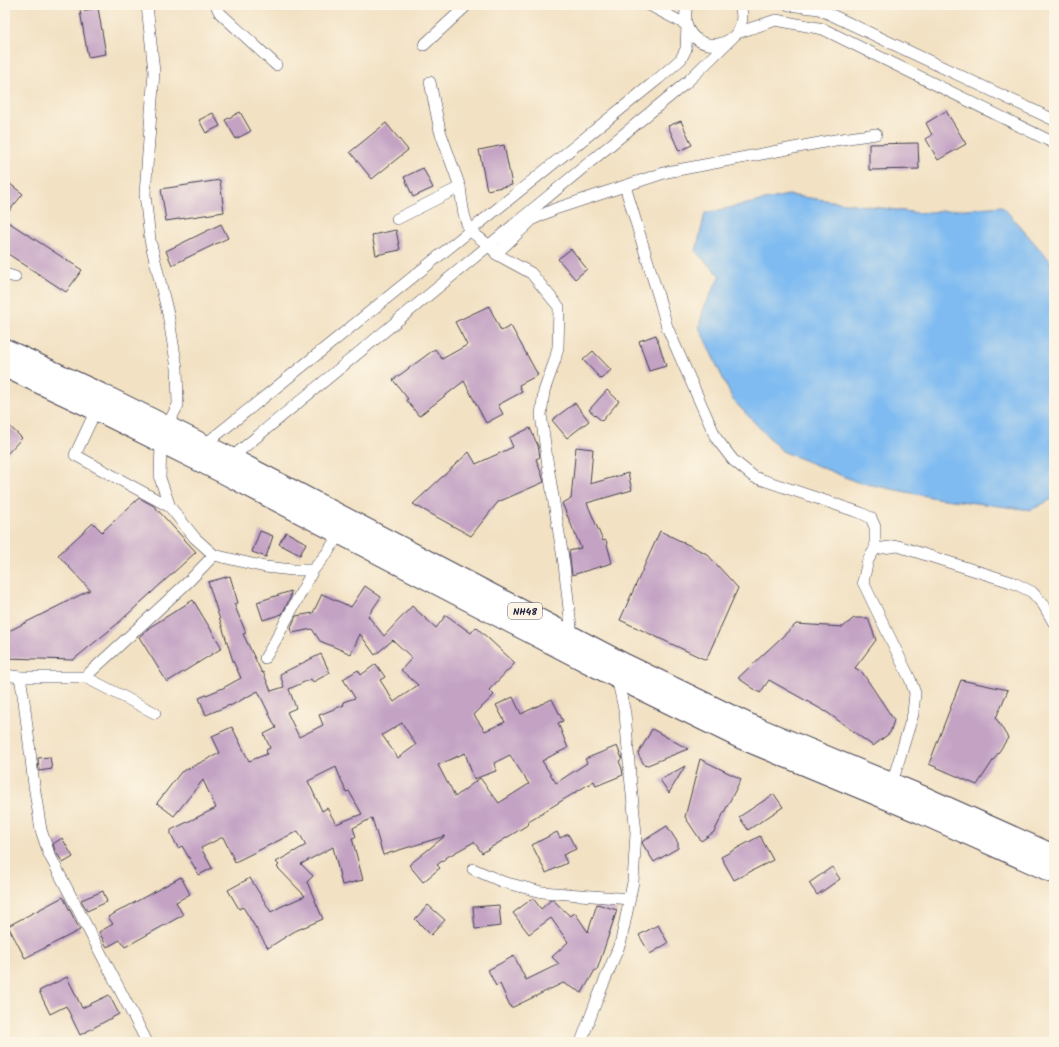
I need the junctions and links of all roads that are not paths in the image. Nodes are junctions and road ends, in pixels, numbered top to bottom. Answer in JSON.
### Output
{"nodes":[{"id":1,"x":147,"y":5,"type":"edge"},
{"id":2,"x":216,"y":5,"type":"edge"},
{"id":3,"x":467,"y":5,"type":"edge"},
{"id":4,"x":649,"y":5,"type":"edge"},
{"id":5,"x":688,"y":5,"type":"edge"},
{"id":6,"x":740,"y":5,"type":"edge"},
{"id":7,"x":789,"y":5,"type":"edge"},
{"id":8,"x":686,"y":25,"type":"junction"},
{"id":9,"x":734,"y":36,"type":"junction"},
{"id":10,"x":424,"y":45,"type":"dead end"},
{"id":11,"x":276,"y":65,"type":"dead end"},
{"id":12,"x":430,"y":82,"type":"dead end"},
{"id":13,"x":1054,"y":120,"type":"edge"},
{"id":14,"x":876,"y":134,"type":"dead end"},
{"id":15,"x":1054,"y":143,"type":"edge"},
{"id":16,"x":625,"y":186,"type":"junction"},
{"id":17,"x":460,"y":187,"type":"junction"},
{"id":18,"x":397,"y":219,"type":"dead end"},
{"id":19,"x":471,"y":230,"type":"junction"},
{"id":20,"x":492,"y":250,"type":"junction"},
{"id":21,"x":5,"y":349,"type":"edge"},
{"id":22,"x":5,"y":367,"type":"edge"},
{"id":23,"x":96,"y":410,"type":"junction"},
{"id":24,"x":164,"y":434,"type":"junction"},
{"id":25,"x":204,"y":444,"type":"junction"},
{"id":26,"x":231,"y":458,"type":"junction"},
{"id":27,"x":170,"y":507,"type":"junction"},
{"id":28,"x":340,"y":533,"type":"junction"},
{"id":29,"x":875,"y":549,"type":"junction"},
{"id":30,"x":214,"y":555,"type":"junction"},
{"id":31,"x":313,"y":570,"type":"junction"},
{"id":32,"x":494,"y":604,"type":"junction"},
{"id":33,"x":1054,"y":623,"type":"edge"},
{"id":34,"x":572,"y":636,"type":"junction"},
{"id":35,"x":265,"y":658,"type":"dead end"},
{"id":36,"x":621,"y":671,"type":"junction"},
{"id":37,"x":5,"y":675,"type":"edge"},
{"id":38,"x":20,"y":677,"type":"junction"},
{"id":39,"x":85,"y":677,"type":"junction"},
{"id":40,"x":155,"y":713,"type":"dead end"},
{"id":41,"x":892,"y":783,"type":"junction"},
{"id":42,"x":1054,"y":855,"type":"edge"},
{"id":43,"x":472,"y":869,"type":"dead end"},
{"id":44,"x":1054,"y":873,"type":"edge"},
{"id":45,"x":630,"y":899,"type":"junction"},
{"id":46,"x":147,"y":1042,"type":"edge"},
{"id":47,"x":581,"y":1042,"type":"edge"}],
"edges":[{"from":1,"to":24,"type":"street"},
{"from":2,"to":11,"type":"street"},
{"from":3,"to":10,"type":"street"},
{"from":4,"to":8,"type":"street"},
{"from":5,"to":8,"type":"street"},
{"from":6,"to":9,"type":"street"},
{"from":7,"to":13,"type":"street"},
{"from":8,"to":9,"type":"street"},
{"from":8,"to":19,"type":"street"},
{"from":9,"to":15,"type":"street"},
{"from":9,"to":20,"type":"street"},
{"from":12,"to":17,"type":"street"},
{"from":14,"to":16,"type":"street"},
{"from":16,"to":20,"type":"street"},
{"from":16,"to":29,"type":"street"},
{"from":17,"to":18,"type":"street"},
{"from":17,"to":19,"type":"street"},
{"from":19,"to":20,"type":"street"},
{"from":19,"to":25,"type":"street"},
{"from":20,"to":26,"type":"street"},
{"from":20,"to":34,"type":"street"},
{"from":21,"to":24,"type":"highway","number":"NH48"},
{"from":22,"to":23,"type":"highway","number":"NH48"},
{"from":23,"to":24,"type":"highway","number":"NH48"},
{"from":23,"to":27,"type":"street"},
{"from":24,"to":25,"type":"highway","number":"NH48"},
{"from":24,"to":27,"type":"street"},
{"from":24,"to":28,"type":"highway","number":"NH48"},
{"from":25,"to":26,"type":"highway","number":"NH48"},
{"from":26,"to":32,"type":"highway","number":"NH48"},
{"from":27,"to":30,"type":"street"},
{"from":28,"to":31,"type":"street"},
{"from":28,"to":32,"type":"highway","number":"NH48"},
{"from":29,"to":33,"type":"street"},
{"from":29,"to":41,"type":"street"},
{"from":30,"to":31,"type":"street"},
{"from":30,"to":39,"type":"street"},
{"from":31,"to":35,"type":"street"},
{"from":32,"to":34,"type":"highway","number":"NH48"},
{"from":32,"to":36,"type":"highway","number":"NH48"},
{"from":34,"to":36,"type":"highway","number":"NH48"},
{"from":36,"to":41,"type":"highway","number":"NH48"},
{"from":36,"to":44,"type":"highway","number":"NH48"},
{"from":36,"to":45,"type":"street"},
{"from":37,"to":38,"type":"street"},
{"from":38,"to":39,"type":"street"},
{"from":38,"to":46,"type":"street"},
{"from":39,"to":40,"type":"street"},
{"from":41,"to":42,"type":"highway","number":"NH48"},
{"from":43,"to":45,"type":"street"},
{"from":45,"to":47,"type":"street"}]}
